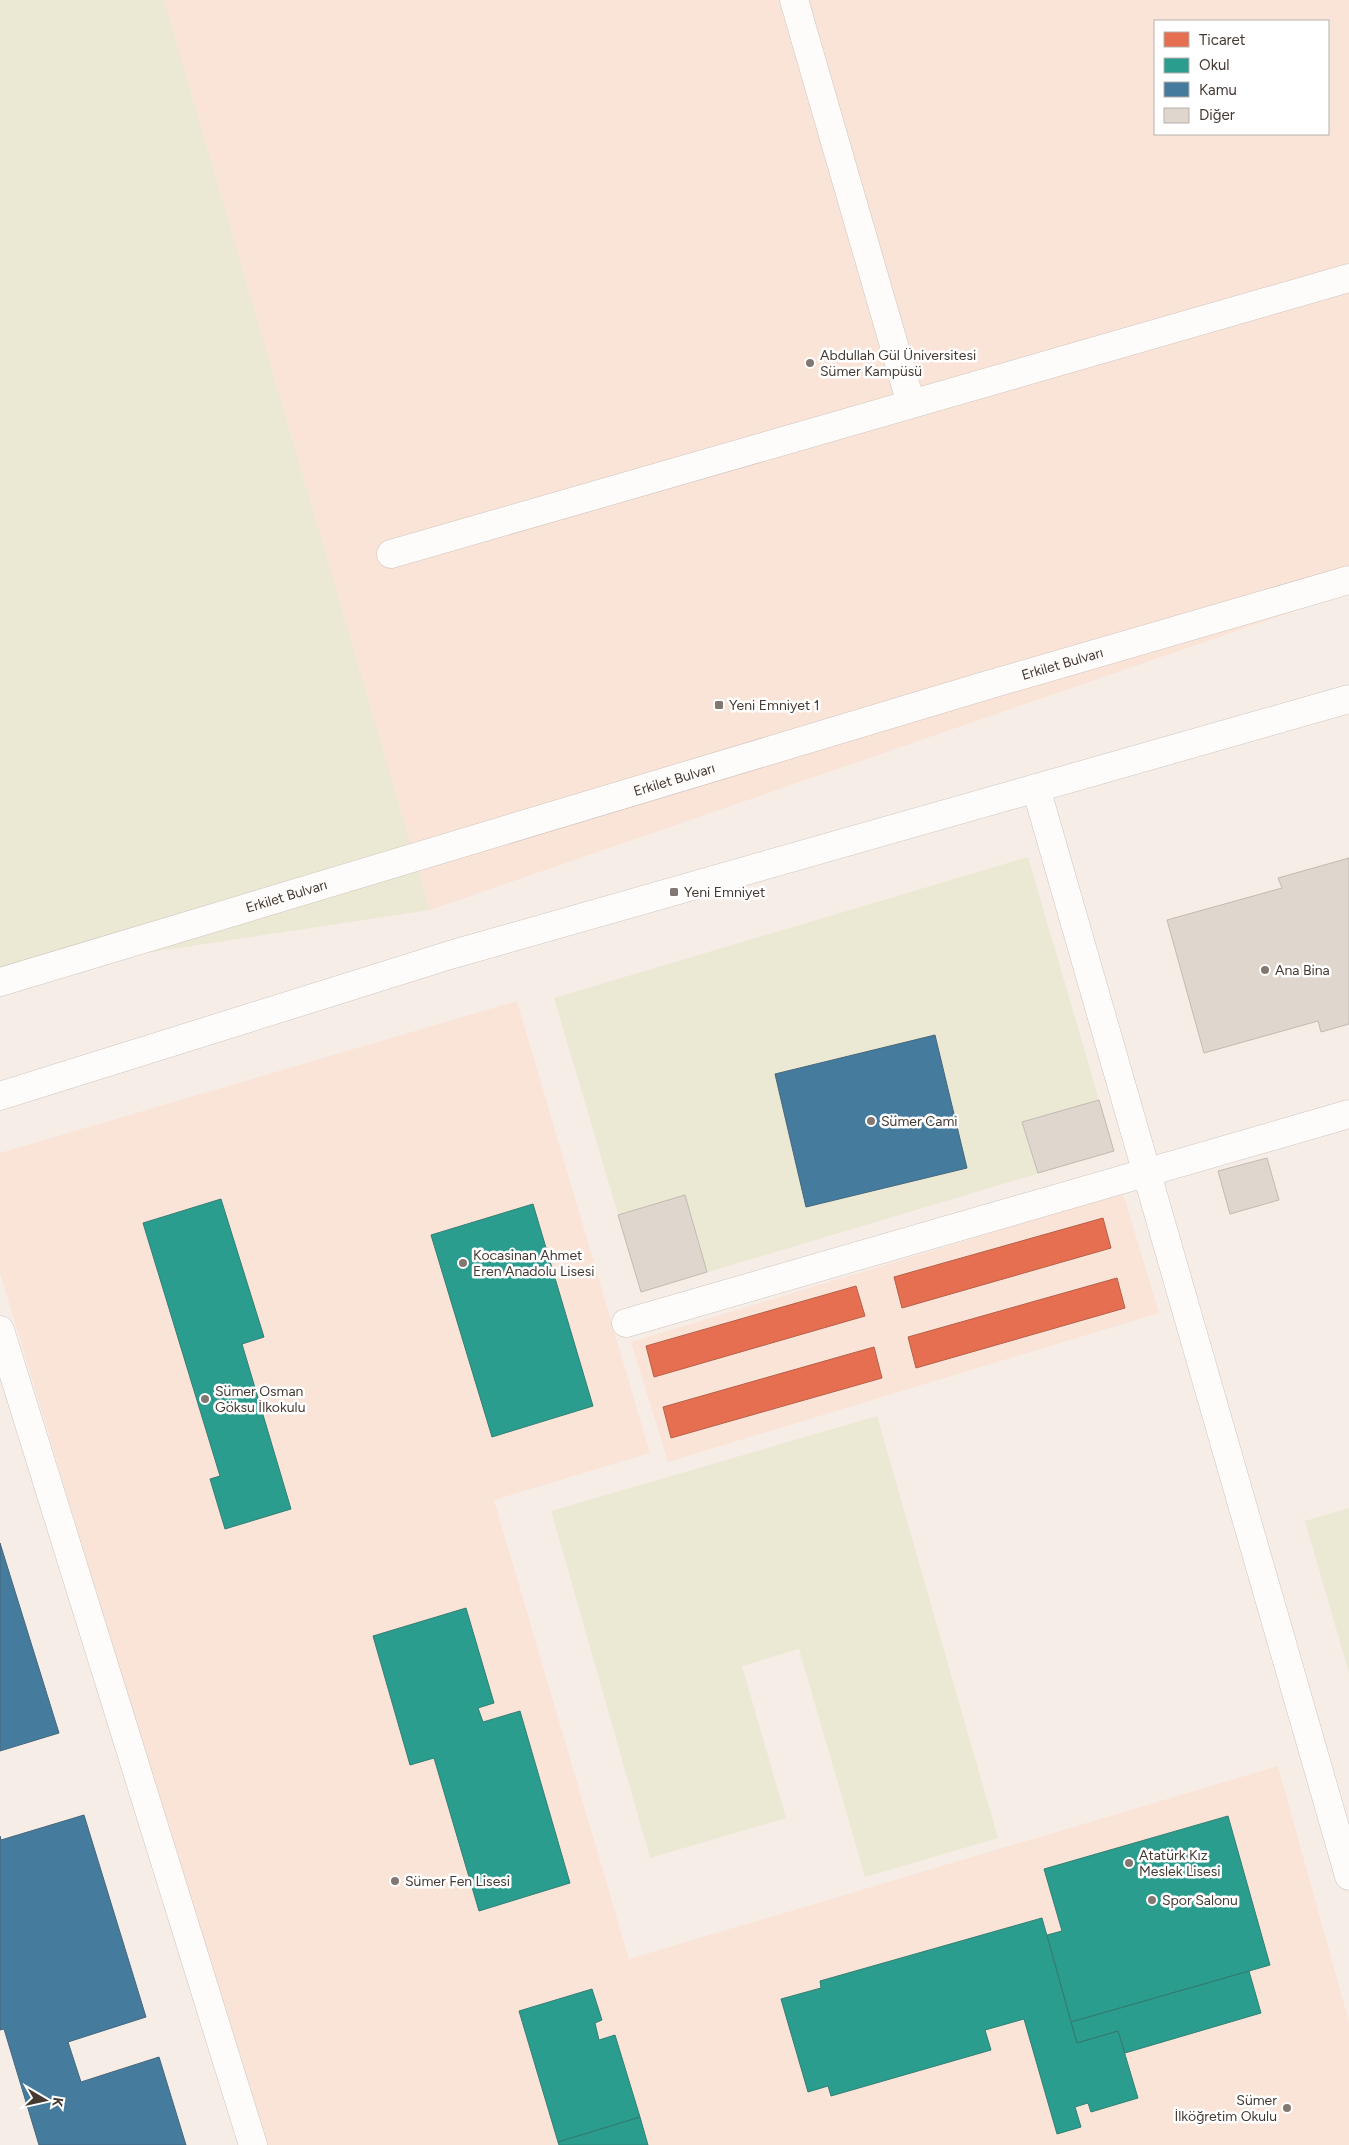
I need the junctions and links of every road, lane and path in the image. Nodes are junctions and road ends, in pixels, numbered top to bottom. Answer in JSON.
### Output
{"nodes":[{"id":1,"x":794,"y":0,"type":"edge"},
{"id":2,"x":1349,"y":278,"type":"edge"},
{"id":3,"x":911,"y":404,"type":"junction"},
{"id":4,"x":391,"y":554,"type":"dead end"},
{"id":5,"x":1349,"y":580,"type":"edge"},
{"id":6,"x":1349,"y":699,"type":"edge"},
{"id":7,"x":1036,"y":788,"type":"junction"},
{"id":8,"x":0,"y":982,"type":"edge"},
{"id":9,"x":0,"y":1096,"type":"edge"},
{"id":10,"x":1349,"y":1114,"type":"edge"},
{"id":11,"x":1147,"y":1172,"type":"junction"},
{"id":12,"x":626,"y":1323,"type":"dead end"},
{"id":13,"x":0,"y":1330,"type":"edge"},
{"id":14,"x":1349,"y":1876,"type":"edge"},
{"id":15,"x":253,"y":2145,"type":"edge"}],
"edges":[{"from":1,"to":3,"type":"street"},
{"from":2,"to":3,"type":"street"},
{"from":3,"to":4,"type":"street"},
{"from":5,"to":8,"type":"street","name":"Erkilet Bulvarı"},
{"from":6,"to":7,"type":"street"},
{"from":7,"to":9,"type":"street"},
{"from":7,"to":11,"type":"street"},
{"from":10,"to":11,"type":"street"},
{"from":11,"to":12,"type":"street"},
{"from":11,"to":14,"type":"street"},
{"from":13,"to":15,"type":"street"}]}
